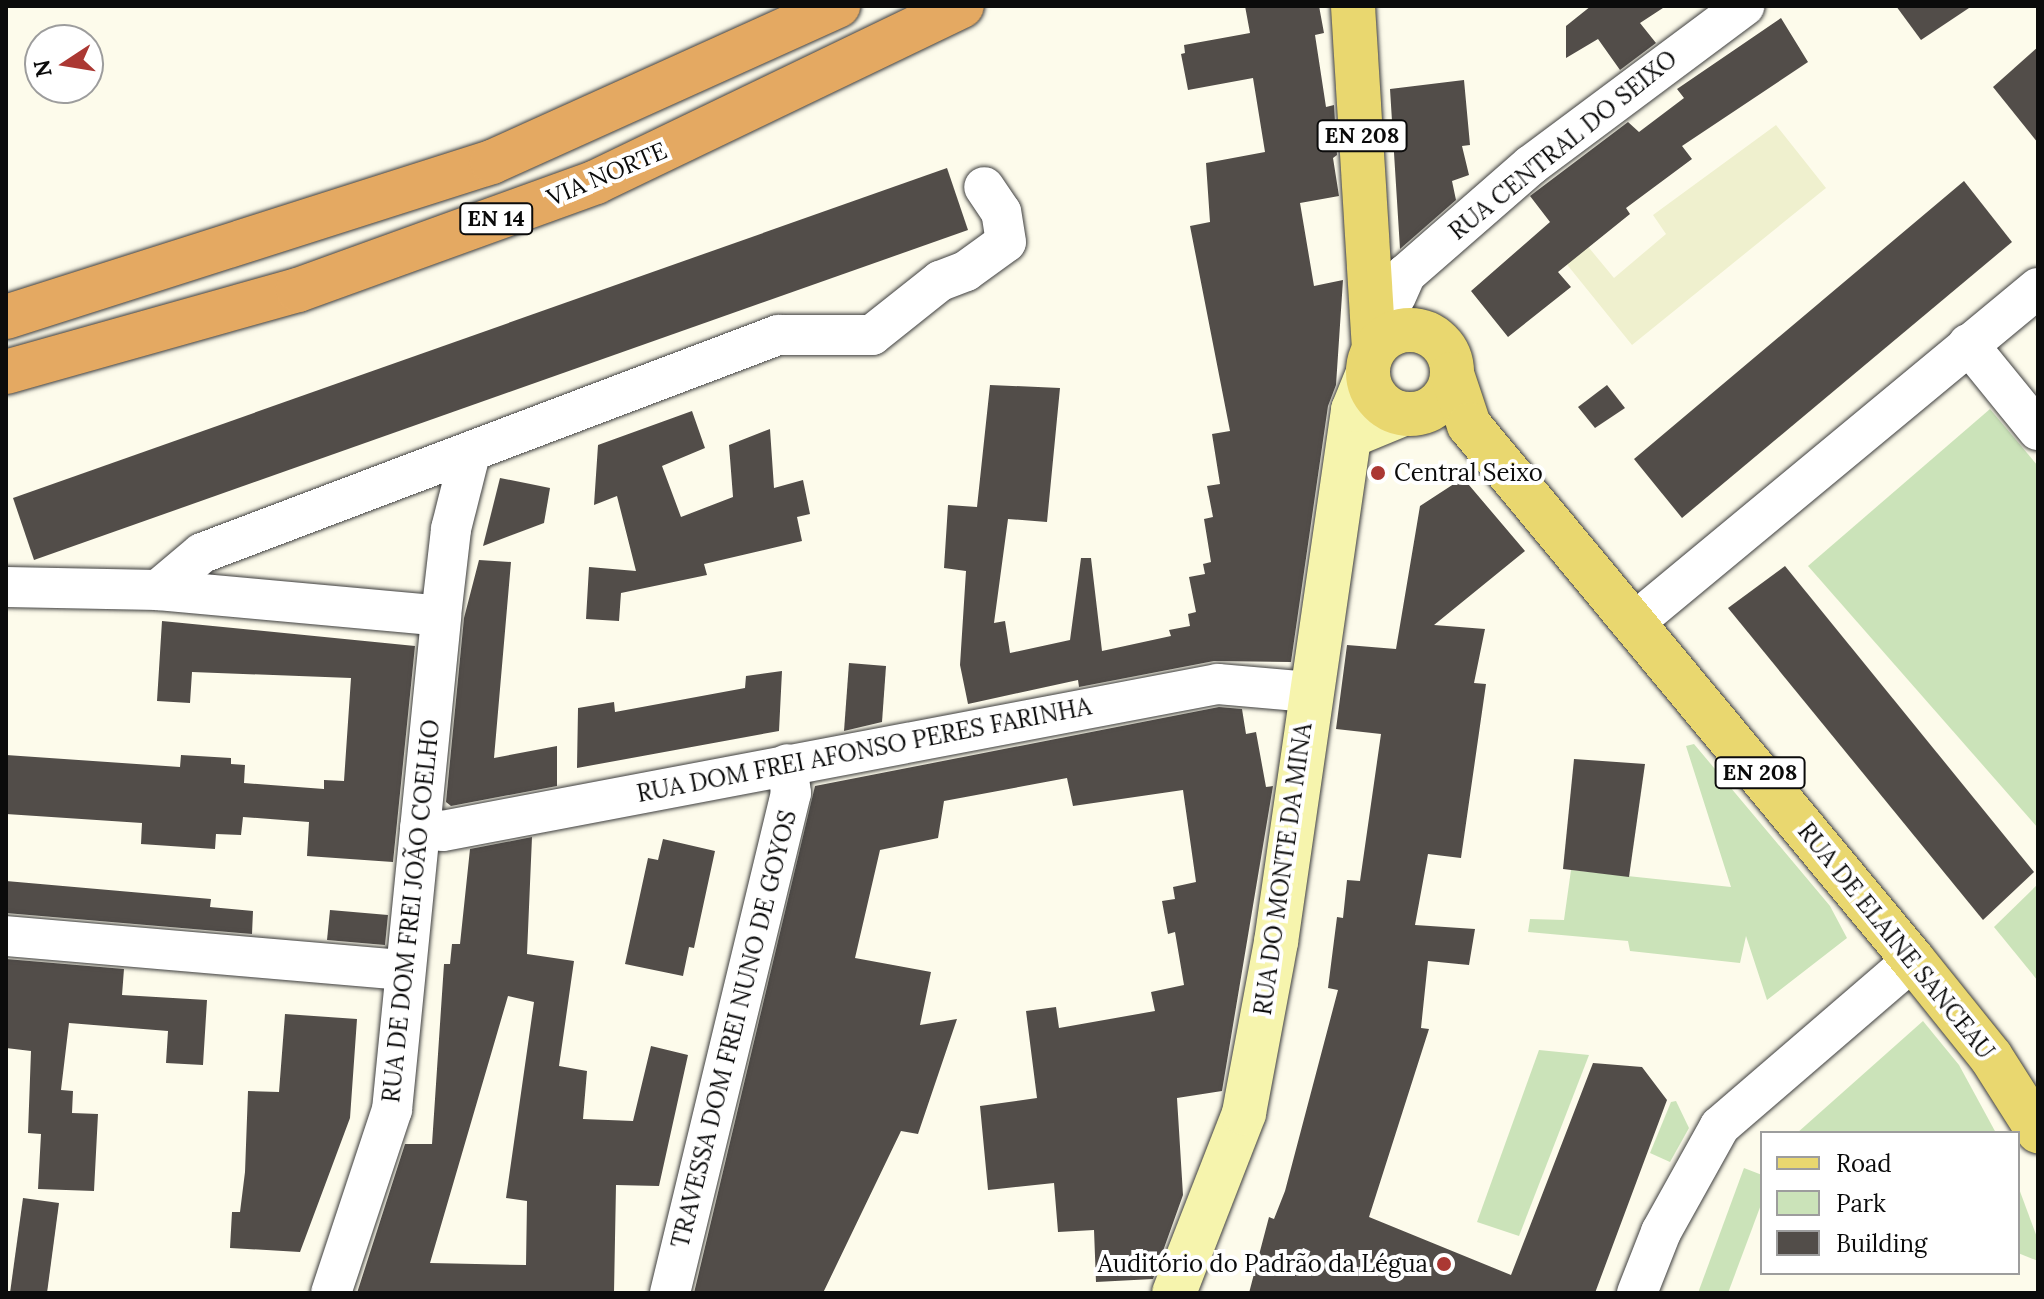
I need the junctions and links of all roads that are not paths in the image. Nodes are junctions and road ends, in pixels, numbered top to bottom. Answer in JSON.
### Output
{"nodes":[{"id":1,"x":838,"y":6,"type":"edge"},
{"id":2,"x":962,"y":6,"type":"edge"},
{"id":3,"x":1353,"y":6,"type":"edge"},
{"id":4,"x":1744,"y":6,"type":"edge"},
{"id":5,"x":984,"y":187,"type":"dead end"},
{"id":6,"x":2038,"y":288,"type":"edge"},
{"id":7,"x":6,"y":317,"type":"edge"},
{"id":8,"x":1384,"y":323,"type":"junction"},
{"id":9,"x":1968,"y":344,"type":"junction"},
{"id":10,"x":6,"y":372,"type":"edge"},
{"id":11,"x":1452,"y":374,"type":"junction"},
{"id":12,"x":1410,"y":414,"type":"junction"},
{"id":13,"x":1469,"y":425,"type":"junction"},
{"id":14,"x":2038,"y":430,"type":"edge"},
{"id":15,"x":1352,"y":435,"type":"junction"},
{"id":16,"x":470,"y":454,"type":"junction"},
{"id":17,"x":6,"y":587,"type":"edge"},
{"id":18,"x":158,"y":590,"type":"junction"},
{"id":19,"x":441,"y":616,"type":"junction"},
{"id":20,"x":1636,"y":621,"type":"junction"},
{"id":21,"x":1310,"y":692,"type":"junction"},
{"id":22,"x":787,"y":764,"type":"junction"},
{"id":23,"x":420,"y":828,"type":"junction"},
{"id":24,"x":6,"y":936,"type":"edge"},
{"id":25,"x":1913,"y":960,"type":"junction"},
{"id":26,"x":405,"y":970,"type":"junction"},
{"id":27,"x":2033,"y":1107,"type":"edge"},
{"id":28,"x":331,"y":1293,"type":"edge"},
{"id":29,"x":670,"y":1293,"type":"edge"},
{"id":30,"x":1174,"y":1293,"type":"edge"},
{"id":31,"x":1637,"y":1293,"type":"edge"}],
"edges":[{"from":1,"to":7,"type":"highway","number":"EN 14"},
{"from":2,"to":10,"type":"highway","name":"VIA NORTE","number":"EN 14"},
{"from":3,"to":8,"type":"main road","number":"EN 208"},
{"from":4,"to":8,"type":"street","name":"RUA CENTRAL DO SEIXO"},
{"from":5,"to":16,"type":"street"},
{"from":6,"to":9,"type":"street"},
{"from":8,"to":11,"type":"main road","number":"EN 208"},
{"from":8,"to":12,"type":"main road"},
{"from":8,"to":15,"type":"main road","name":"RUA DO MONTE DA MINA"},
{"from":9,"to":14,"type":"street"},
{"from":9,"to":20,"type":"street"},
{"from":11,"to":12,"type":"main road"},
{"from":11,"to":13,"type":"main road","name":"RUA DE ELAINE SANCEAU","number":"EN 208"},
{"from":12,"to":13,"type":"main road"},
{"from":12,"to":15,"type":"main road"},
{"from":13,"to":20,"type":"main road","name":"RUA DE ELAINE SANCEAU","number":"EN 208"},
{"from":15,"to":21,"type":"main road","name":"RUA DO MONTE DA MINA"},
{"from":16,"to":18,"type":"street"},
{"from":16,"to":19,"type":"street","name":"RUA DE DOM FREI JOÃO COELHO"},
{"from":17,"to":18,"type":"street"},
{"from":18,"to":19,"type":"street"},
{"from":19,"to":23,"type":"street","name":"RUA DE DOM FREI JOÃO COELHO"},
{"from":20,"to":25,"type":"main road","name":"RUA DE ELAINE SANCEAU","number":"EN 208"},
{"from":21,"to":22,"type":"street","name":"RUA DOM FREI AFONSO PERES FARINHA"},
{"from":21,"to":30,"type":"main road","name":"RUA DO MONTE DA MINA"},
{"from":22,"to":23,"type":"street","name":"RUA DOM FREI AFONSO PERES FARINHA"},
{"from":22,"to":29,"type":"street","name":"TRAVESSA DOM FREI NUNO DE GOYOS"},
{"from":23,"to":26,"type":"street","name":"RUA DE DOM FREI JOÃO COELHO"},
{"from":24,"to":26,"type":"street"},
{"from":25,"to":27,"type":"main road","name":"RUA DE ELAINE SANCEAU","number":"EN 208"},
{"from":25,"to":31,"type":"street"},
{"from":26,"to":28,"type":"street","name":"RUA DE DOM FREI JOÃO COELHO"}]}
